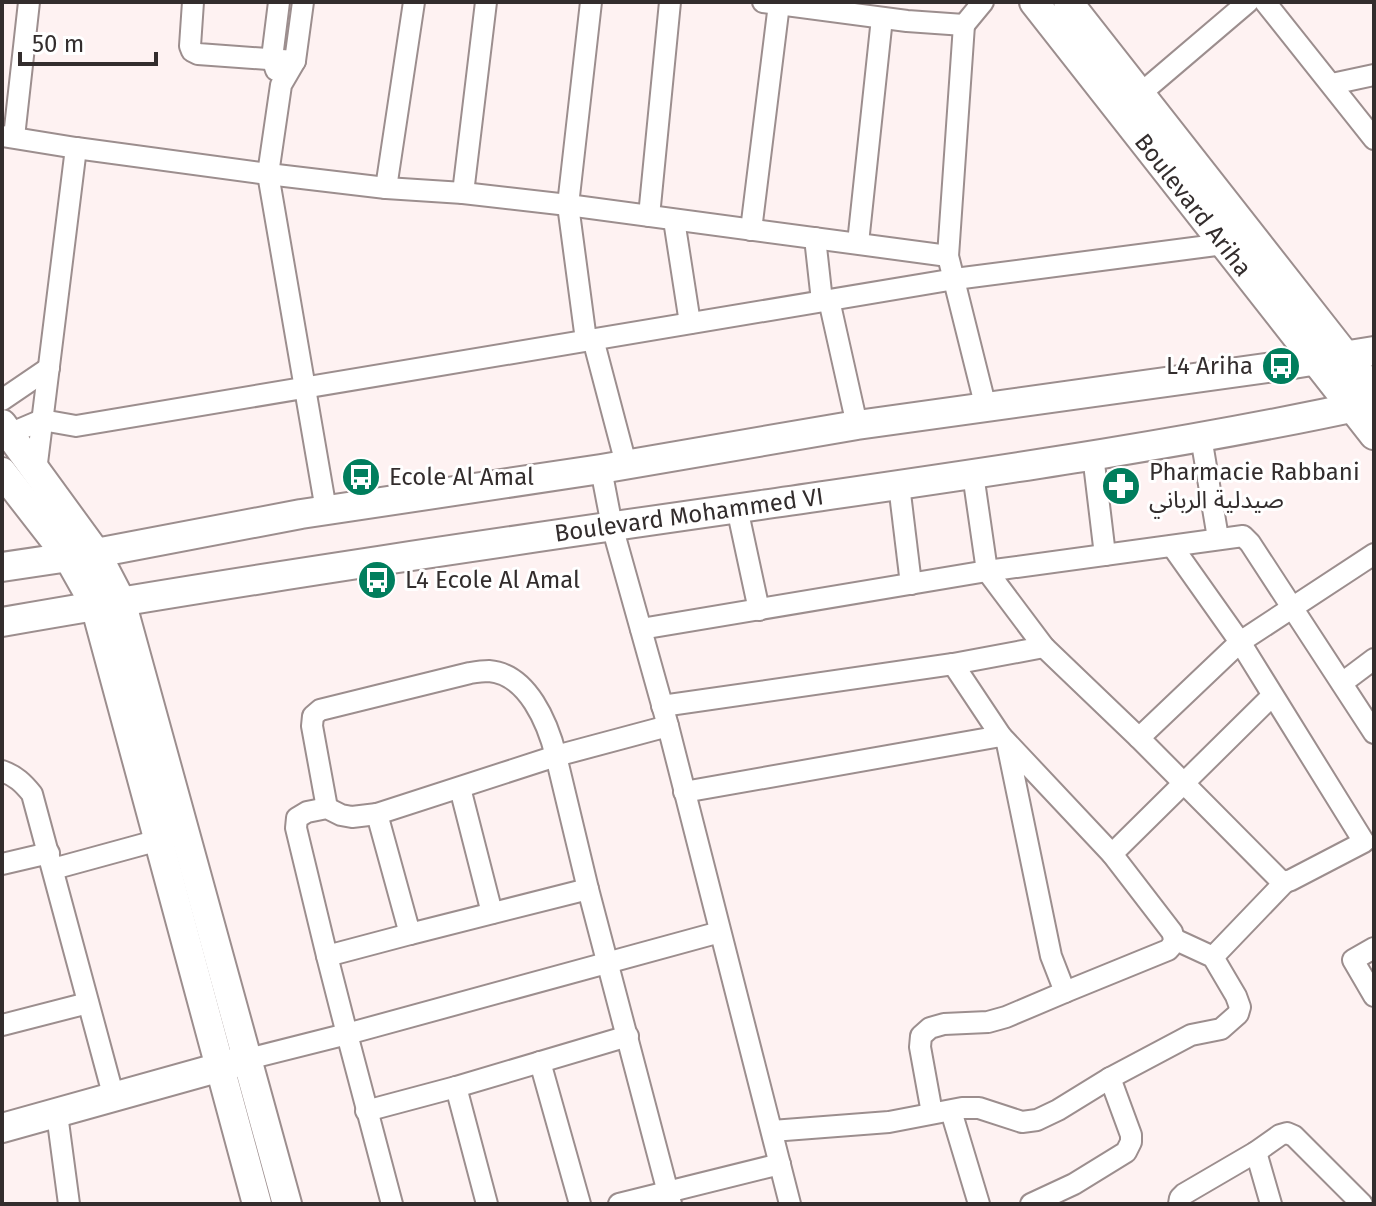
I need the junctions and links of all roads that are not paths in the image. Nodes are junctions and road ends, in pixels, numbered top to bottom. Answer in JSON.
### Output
{"nodes":[{"id":1,"x":29,"y":2,"type":"edge"},
{"id":2,"x":193,"y":2,"type":"edge"},
{"id":3,"x":279,"y":2,"type":"edge"},
{"id":4,"x":303,"y":2,"type":"edge"},
{"id":5,"x":414,"y":2,"type":"edge"},
{"id":6,"x":486,"y":2,"type":"edge"},
{"id":7,"x":591,"y":2,"type":"edge"},
{"id":8,"x":670,"y":2,"type":"edge"},
{"id":9,"x":983,"y":2,"type":"edge"},
{"id":10,"x":1034,"y":2,"type":"edge"},
{"id":11,"x":1068,"y":2,"type":"edge"},
{"id":12,"x":1248,"y":2,"type":"edge"},
{"id":13,"x":1265,"y":2,"type":"edge"},
{"id":14,"x":771,"y":3,"type":"edge"},
{"id":15,"x":888,"y":10,"type":"edge"},
{"id":16,"x":964,"y":25,"type":"junction"},
{"id":17,"x":272,"y":58,"type":"junction"},
{"id":18,"x":295,"y":61,"type":"junction"},
{"id":19,"x":1374,"y":75,"type":"edge"},
{"id":20,"x":1332,"y":84,"type":"junction"},
{"id":21,"x":281,"y":85,"type":"junction"},
{"id":22,"x":1140,"y":94,"type":"junction"},
{"id":23,"x":8,"y":137,"type":"edge"},
{"id":24,"x":1374,"y":139,"type":"edge"},
{"id":25,"x":76,"y":148,"type":"junction"},
{"id":26,"x":268,"y":174,"type":"junction"},
{"id":27,"x":386,"y":188,"type":"junction"},
{"id":28,"x":463,"y":193,"type":"junction"},
{"id":29,"x":568,"y":205,"type":"junction"},
{"id":30,"x":649,"y":216,"type":"junction"},
{"id":31,"x":674,"y":220,"type":"junction"},
{"id":32,"x":751,"y":230,"type":"junction"},
{"id":33,"x":815,"y":238,"type":"junction"},
{"id":34,"x":858,"y":243,"type":"junction"},
{"id":35,"x":1224,"y":244,"type":"junction"},
{"id":36,"x":948,"y":256,"type":"junction"},
{"id":37,"x":955,"y":279,"type":"junction"},
{"id":38,"x":825,"y":301,"type":"junction"},
{"id":39,"x":690,"y":323,"type":"junction"},
{"id":40,"x":589,"y":340,"type":"junction"},
{"id":41,"x":1374,"y":351,"type":"edge"},
{"id":42,"x":1345,"y":355,"type":"junction"},
{"id":43,"x":1315,"y":360,"type":"junction"},
{"id":44,"x":49,"y":368,"type":"junction"},
{"id":45,"x":303,"y":387,"type":"junction"},
{"id":46,"x":2,"y":400,"type":"edge"},
{"id":47,"x":1367,"y":401,"type":"edge"},
{"id":48,"x":986,"y":408,"type":"junction"},
{"id":49,"x":42,"y":420,"type":"junction"},
{"id":50,"x":857,"y":425,"type":"junction"},
{"id":51,"x":4,"y":432,"type":"edge"},
{"id":52,"x":1374,"y":435,"type":"edge"},
{"id":53,"x":1201,"y":437,"type":"junction"},
{"id":54,"x":1093,"y":455,"type":"junction"},
{"id":55,"x":614,"y":467,"type":"junction"},
{"id":56,"x":36,"y":471,"type":"junction"},
{"id":57,"x":2,"y":472,"type":"edge"},
{"id":58,"x":973,"y":474,"type":"junction"},
{"id":59,"x":899,"y":485,"type":"junction"},
{"id":60,"x":737,"y":508,"type":"junction"},
{"id":61,"x":326,"y":510,"type":"junction"},
{"id":62,"x":612,"y":526,"type":"junction"},
{"id":63,"x":1218,"y":538,"type":"junction"},
{"id":64,"x":1172,"y":546,"type":"junction"},
{"id":65,"x":82,"y":555,"type":"junction"},
{"id":66,"x":1105,"y":555,"type":"junction"},
{"id":67,"x":1371,"y":562,"type":"edge"},
{"id":68,"x":2,"y":567,"type":"edge"},
{"id":69,"x":987,"y":571,"type":"junction"},
{"id":70,"x":911,"y":584,"type":"junction"},
{"id":71,"x":108,"y":603,"type":"junction"},
{"id":72,"x":1293,"y":607,"type":"junction"},
{"id":73,"x":759,"y":610,"type":"junction"},
{"id":74,"x":2,"y":622,"type":"edge"},
{"id":75,"x":641,"y":629,"type":"junction"},
{"id":76,"x":1240,"y":642,"type":"junction"},
{"id":77,"x":1044,"y":647,"type":"junction"},
{"id":78,"x":1374,"y":659,"type":"edge"},
{"id":79,"x":953,"y":664,"type":"junction"},
{"id":80,"x":1342,"y":683,"type":"junction"},
{"id":81,"x":1272,"y":696,"type":"junction"},
{"id":82,"x":665,"y":716,"type":"junction"},
{"id":83,"x":1374,"y":733,"type":"edge"},
{"id":84,"x":1139,"y":738,"type":"junction"},
{"id":85,"x":1004,"y":740,"type":"junction"},
{"id":86,"x":556,"y":756,"type":"junction"},
{"id":87,"x":2,"y":771,"type":"edge"},
{"id":88,"x":1184,"y":784,"type":"junction"},
{"id":89,"x":460,"y":788,"type":"junction"},
{"id":90,"x":684,"y":792,"type":"junction"},
{"id":91,"x":327,"y":808,"type":"junction"},
{"id":92,"x":377,"y":814,"type":"junction"},
{"id":93,"x":1369,"y":839,"type":"edge"},
{"id":94,"x":159,"y":840,"type":"junction"},
{"id":95,"x":1112,"y":854,"type":"junction"},
{"id":96,"x":51,"y":861,"type":"junction"},
{"id":97,"x":2,"y":864,"type":"edge"},
{"id":98,"x":1285,"y":882,"type":"junction"},
{"id":99,"x":588,"y":889,"type":"junction"},
{"id":100,"x":492,"y":913,"type":"junction"},
{"id":101,"x":720,"y":932,"type":"junction"},
{"id":102,"x":410,"y":934,"type":"junction"},
{"id":103,"x":1174,"y":939,"type":"junction"},
{"id":104,"x":1374,"y":948,"type":"edge"},
{"id":105,"x":327,"y":956,"type":"junction"},
{"id":106,"x":1213,"y":957,"type":"junction"},
{"id":107,"x":609,"y":963,"type":"junction"},
{"id":108,"x":1065,"y":992,"type":"junction"},
{"id":109,"x":1374,"y":996,"type":"edge"},
{"id":110,"x":88,"y":1003,"type":"junction"},
{"id":111,"x":2,"y":1025,"type":"edge"},
{"id":112,"x":347,"y":1034,"type":"junction"},
{"id":113,"x":628,"y":1036,"type":"junction"},
{"id":114,"x":248,"y":1059,"type":"junction"},
{"id":115,"x":540,"y":1062,"type":"junction"},
{"id":116,"x":220,"y":1068,"type":"junction"},
{"id":117,"x":1110,"y":1078,"type":"junction"},
{"id":118,"x":456,"y":1087,"type":"junction"},
{"id":119,"x":114,"y":1098,"type":"junction"},
{"id":120,"x":366,"y":1111,"type":"junction"},
{"id":121,"x":942,"y":1112,"type":"junction"},
{"id":122,"x":57,"y":1114,"type":"junction"},
{"id":123,"x":2,"y":1128,"type":"edge"},
{"id":124,"x":772,"y":1131,"type":"junction"},
{"id":125,"x":1250,"y":1155,"type":"junction"},
{"id":126,"x":780,"y":1164,"type":"junction"},
{"id":127,"x":670,"y":1198,"type":"edge"},
{"id":128,"x":69,"y":1204,"type":"edge"},
{"id":129,"x":76,"y":1204,"type":"edge"},
{"id":130,"x":257,"y":1204,"type":"edge"},
{"id":131,"x":287,"y":1204,"type":"edge"},
{"id":132,"x":392,"y":1204,"type":"edge"},
{"id":133,"x":487,"y":1204,"type":"edge"},
{"id":134,"x":580,"y":1204,"type":"edge"},
{"id":135,"x":619,"y":1204,"type":"edge"},
{"id":136,"x":790,"y":1204,"type":"edge"},
{"id":137,"x":979,"y":1204,"type":"edge"},
{"id":138,"x":1031,"y":1204,"type":"edge"},
{"id":139,"x":1179,"y":1204,"type":"edge"},
{"id":140,"x":1258,"y":1204,"type":"edge"},
{"id":141,"x":1271,"y":1204,"type":"edge"},
{"id":142,"x":1362,"y":1204,"type":"edge"}],
"edges":[{"from":1,"to":23,"type":"street"},
{"from":2,"to":17,"type":"street"},
{"from":3,"to":17,"type":"street"},
{"from":4,"to":18,"type":"street"},
{"from":5,"to":27,"type":"street"},
{"from":6,"to":28,"type":"street"},
{"from":7,"to":29,"type":"street"},
{"from":8,"to":30,"type":"street"},
{"from":9,"to":16,"type":"street"},
{"from":10,"to":35,"type":"main road","name":"Boulevard Ariha"},
{"from":11,"to":22,"type":"main road","name":"Boulevard Ariha"},
{"from":12,"to":22,"type":"street"},
{"from":13,"to":20,"type":"street"},
{"from":14,"to":15,"type":"street"},
{"from":14,"to":32,"type":"street"},
{"from":15,"to":16,"type":"street"},
{"from":15,"to":34,"type":"street"},
{"from":16,"to":36,"type":"street"},
{"from":17,"to":18,"type":"street"},
{"from":17,"to":21,"type":"street"},
{"from":18,"to":21,"type":"street"},
{"from":19,"to":20,"type":"street"},
{"from":20,"to":24,"type":"street"},
{"from":21,"to":26,"type":"street"},
{"from":22,"to":42,"type":"main road","name":"Boulevard Ariha"},
{"from":23,"to":25,"type":"street"},
{"from":25,"to":26,"type":"street"},
{"from":25,"to":44,"type":"street"},
{"from":26,"to":27,"type":"street"},
{"from":26,"to":45,"type":"street"},
{"from":27,"to":28,"type":"street"},
{"from":28,"to":29,"type":"street"},
{"from":29,"to":30,"type":"street"},
{"from":29,"to":40,"type":"street"},
{"from":30,"to":31,"type":"street"},
{"from":31,"to":32,"type":"street"},
{"from":31,"to":39,"type":"street"},
{"from":32,"to":33,"type":"street"},
{"from":33,"to":34,"type":"street"},
{"from":33,"to":38,"type":"street"},
{"from":34,"to":36,"type":"street"},
{"from":35,"to":37,"type":"street"},
{"from":35,"to":43,"type":"main road","name":"Boulevard Ariha"},
{"from":36,"to":37,"type":"street"},
{"from":37,"to":38,"type":"street"},
{"from":37,"to":48,"type":"street"},
{"from":38,"to":39,"type":"street"},
{"from":38,"to":50,"type":"street"},
{"from":39,"to":40,"type":"street"},
{"from":40,"to":45,"type":"street"},
{"from":40,"to":55,"type":"street"},
{"from":41,"to":42,"type":"main road"},
{"from":42,"to":43,"type":"main road"},
{"from":42,"to":47,"type":"main road","name":"Boulevard Ariha"},
{"from":43,"to":47,"type":"main road","name":"Boulevard Ariha"},
{"from":43,"to":48,"type":"main road"},
{"from":44,"to":46,"type":"street"},
{"from":44,"to":49,"type":"street"},
{"from":45,"to":49,"type":"street"},
{"from":45,"to":61,"type":"street"},
{"from":47,"to":52,"type":"main road"},
{"from":47,"to":53,"type":"main road","name":"Boulevard Mohammed VI"},
{"from":48,"to":50,"type":"main road"},
{"from":49,"to":51,"type":"street"},
{"from":49,"to":56,"type":"street"},
{"from":50,"to":55,"type":"main road"},
{"from":51,"to":56,"type":"main road"},
{"from":53,"to":54,"type":"main road","name":"Boulevard Mohammed VI"},
{"from":53,"to":63,"type":"street"},
{"from":54,"to":58,"type":"main road","name":"Boulevard Mohammed VI"},
{"from":54,"to":66,"type":"street"},
{"from":55,"to":61,"type":"main road"},
{"from":55,"to":62,"type":"street"},
{"from":56,"to":65,"type":"main road"},
{"from":57,"to":65,"type":"main road"},
{"from":58,"to":59,"type":"main road","name":"Boulevard Mohammed VI"},
{"from":58,"to":69,"type":"street"},
{"from":59,"to":60,"type":"main road","name":"Boulevard Mohammed VI"},
{"from":59,"to":70,"type":"street"},
{"from":60,"to":62,"type":"main road","name":"Boulevard Mohammed VI"},
{"from":60,"to":73,"type":"street"},
{"from":61,"to":65,"type":"main road"},
{"from":62,"to":71,"type":"main road","name":"Boulevard Mohammed VI"},
{"from":62,"to":75,"type":"street"},
{"from":63,"to":64,"type":"street"},
{"from":63,"to":72,"type":"street"},
{"from":64,"to":66,"type":"street"},
{"from":64,"to":76,"type":"street"},
{"from":65,"to":68,"type":"main road"},
{"from":65,"to":71,"type":"main road"},
{"from":66,"to":69,"type":"street"},
{"from":67,"to":72,"type":"street"},
{"from":69,"to":70,"type":"street"},
{"from":69,"to":77,"type":"street"},
{"from":70,"to":73,"type":"street"},
{"from":71,"to":74,"type":"main road","name":"Boulevard Mohammed VI"},
{"from":71,"to":94,"type":"main road"},
{"from":71,"to":114,"type":"main road"},
{"from":72,"to":76,"type":"street"},
{"from":72,"to":80,"type":"street"},
{"from":73,"to":75,"type":"street"},
{"from":75,"to":82,"type":"street"},
{"from":76,"to":81,"type":"street"},
{"from":76,"to":84,"type":"street"},
{"from":77,"to":79,"type":"street"},
{"from":77,"to":84,"type":"street"},
{"from":78,"to":80,"type":"street"},
{"from":79,"to":82,"type":"street"},
{"from":79,"to":85,"type":"street"},
{"from":80,"to":83,"type":"street"},
{"from":81,"to":88,"type":"street"},
{"from":81,"to":93,"type":"street"},
{"from":82,"to":86,"type":"street"},
{"from":82,"to":90,"type":"street"},
{"from":84,"to":88,"type":"street"},
{"from":85,"to":90,"type":"street"},
{"from":85,"to":95,"type":"street"},
{"from":85,"to":108,"type":"street"},
{"from":86,"to":89,"type":"street"},
{"from":86,"to":91,"type":"street"},
{"from":86,"to":99,"type":"street"},
{"from":87,"to":96,"type":"street"},
{"from":88,"to":95,"type":"street"},
{"from":88,"to":98,"type":"street"},
{"from":89,"to":92,"type":"street"},
{"from":89,"to":100,"type":"street"},
{"from":90,"to":101,"type":"street"},
{"from":91,"to":92,"type":"street"},
{"from":91,"to":105,"type":"street"},
{"from":92,"to":102,"type":"street"},
{"from":93,"to":98,"type":"street"},
{"from":94,"to":96,"type":"street"},
{"from":94,"to":116,"type":"main road"},
{"from":95,"to":103,"type":"street"},
{"from":96,"to":97,"type":"street"},
{"from":96,"to":110,"type":"street"},
{"from":98,"to":106,"type":"street"},
{"from":99,"to":100,"type":"street"},
{"from":99,"to":107,"type":"street"},
{"from":100,"to":102,"type":"street"},
{"from":101,"to":107,"type":"street"},
{"from":101,"to":124,"type":"street"},
{"from":102,"to":105,"type":"street"},
{"from":103,"to":106,"type":"street"},
{"from":103,"to":108,"type":"street"},
{"from":104,"to":109,"type":"street"},
{"from":105,"to":112,"type":"street"},
{"from":106,"to":117,"type":"street"},
{"from":107,"to":112,"type":"street"},
{"from":107,"to":113,"type":"street"},
{"from":108,"to":121,"type":"street"},
{"from":110,"to":111,"type":"street"},
{"from":110,"to":119,"type":"street"},
{"from":112,"to":114,"type":"street"},
{"from":112,"to":120,"type":"street"},
{"from":113,"to":115,"type":"street"},
{"from":113,"to":127,"type":"street"},
{"from":114,"to":116,"type":"main road"},
{"from":114,"to":131,"type":"main road"},
{"from":115,"to":118,"type":"street"},
{"from":115,"to":134,"type":"street"},
{"from":116,"to":119,"type":"main road"},
{"from":116,"to":130,"type":"main road"},
{"from":117,"to":121,"type":"street"},
{"from":117,"to":138,"type":"street"},
{"from":118,"to":120,"type":"street"},
{"from":118,"to":133,"type":"street"},
{"from":119,"to":122,"type":"main road"},
{"from":120,"to":132,"type":"street"},
{"from":121,"to":124,"type":"street"},
{"from":121,"to":137,"type":"street"},
{"from":122,"to":123,"type":"main road"},
{"from":122,"to":128,"type":"street"},
{"from":124,"to":126,"type":"street"},
{"from":125,"to":139,"type":"street"},
{"from":125,"to":140,"type":"street"},
{"from":125,"to":141,"type":"street"},
{"from":125,"to":142,"type":"street"},
{"from":126,"to":127,"type":"street"},
{"from":126,"to":136,"type":"street"},
{"from":127,"to":135,"type":"street"},
{"from":128,"to":129,"type":"street"}]}
